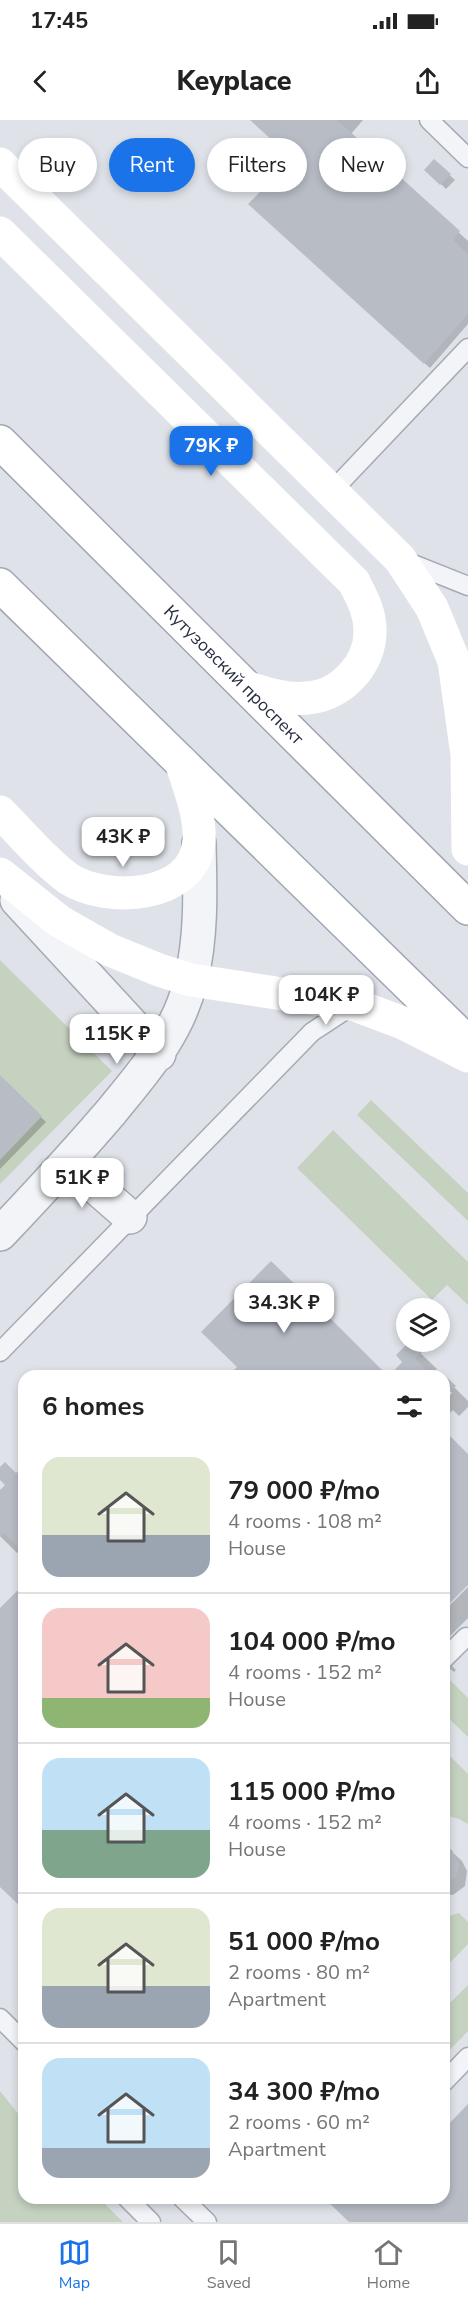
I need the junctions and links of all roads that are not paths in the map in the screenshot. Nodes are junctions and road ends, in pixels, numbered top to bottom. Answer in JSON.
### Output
{"nodes":[{"id":1,"x":429,"y":120,"type":"edge"},
{"id":2,"x":468,"y":158,"type":"edge"},
{"id":3,"x":0,"y":164,"type":"edge"},
{"id":4,"x":0,"y":233,"type":"edge"},
{"id":5,"x":468,"y":348,"type":"edge"},
{"id":6,"x":0,"y":442,"type":"edge"},
{"id":7,"x":332,"y":491,"type":"junction"},
{"id":8,"x":400,"y":559,"type":"junction"},
{"id":9,"x":0,"y":585,"type":"edge"},
{"id":10,"x":468,"y":586,"type":"edge"},
{"id":11,"x":249,"y":688,"type":"junction"},
{"id":12,"x":181,"y":762,"type":"junction"},
{"id":13,"x":0,"y":812,"type":"edge"},
{"id":14,"x":199,"y":843,"type":"junction"},
{"id":15,"x":468,"y":849,"type":"edge"},
{"id":16,"x":0,"y":874,"type":"edge"},
{"id":17,"x":0,"y":881,"type":"edge"},
{"id":18,"x":468,"y":908,"type":"edge"},
{"id":19,"x":191,"y":980,"type":"junction"},
{"id":20,"x":355,"y":1005,"type":"junction"},
{"id":21,"x":468,"y":1043,"type":"edge"},
{"id":22,"x":159,"y":1054,"type":"junction"},
{"id":23,"x":468,"y":1056,"type":"edge"},
{"id":24,"x":68,"y":1163,"type":"junction"},
{"id":25,"x":130,"y":1217,"type":"junction"},
{"id":26,"x":0,"y":1234,"type":"edge"},
{"id":27,"x":0,"y":1352,"type":"edge"},
{"id":28,"x":467,"y":1635,"type":"edge"},
{"id":29,"x":450,"y":1653,"type":"edge"},
{"id":30,"x":0,"y":2018,"type":"edge"},
{"id":31,"x":18,"y":2036,"type":"edge"},
{"id":32,"x":468,"y":2057,"type":"edge"},
{"id":33,"x":450,"y":2076,"type":"edge"},
{"id":34,"x":133,"y":2204,"type":"edge"},
{"id":35,"x":188,"y":2204,"type":"edge"},
{"id":36,"x":152,"y":2222,"type":"edge"},
{"id":37,"x":207,"y":2222,"type":"edge"}],
"edges":[{"from":1,"to":2,"type":"lane"},
{"from":3,"to":7,"type":"main road"},
{"from":4,"to":11,"type":"main road"},
{"from":5,"to":7,"type":"lane"},
{"from":6,"to":11,"type":"main road","name":"Кутузовский проспект"},
{"from":7,"to":8,"type":"main road"},
{"from":8,"to":10,"type":"lane"},
{"from":8,"to":15,"type":"main road"},
{"from":9,"to":12,"type":"main road"},
{"from":11,"to":18,"type":"main road","name":"Кутузовский проспект"},
{"from":12,"to":14,"type":"main road"},
{"from":12,"to":21,"type":"main road"},
{"from":13,"to":14,"type":"main road"},
{"from":14,"to":19,"type":"street"},
{"from":16,"to":19,"type":"main road"},
{"from":17,"to":22,"type":"street"},
{"from":19,"to":20,"type":"main road"},
{"from":19,"to":22,"type":"street"},
{"from":20,"to":23,"type":"main road"},
{"from":20,"to":25,"type":"lane"},
{"from":22,"to":24,"type":"street"},
{"from":24,"to":25,"type":"street"},
{"from":24,"to":26,"type":"street"},
{"from":25,"to":27,"type":"lane"},
{"from":28,"to":29,"type":"lane"},
{"from":30,"to":31,"type":"lane"},
{"from":32,"to":33,"type":"lane"},
{"from":34,"to":36,"type":"lane"},
{"from":35,"to":37,"type":"lane"}]}
